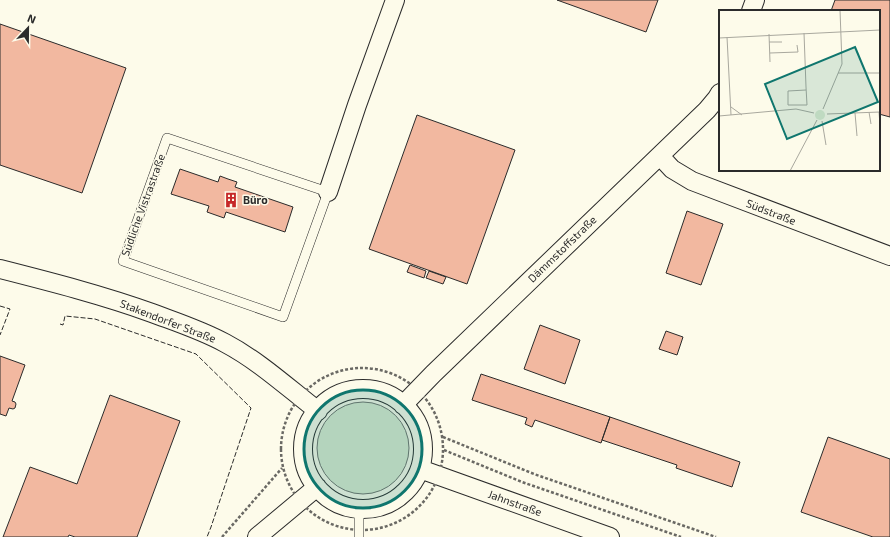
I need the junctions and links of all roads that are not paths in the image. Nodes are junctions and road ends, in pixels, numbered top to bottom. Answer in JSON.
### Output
{"nodes":[{"id":1,"x":395,"y":0,"type":"edge"},
{"id":2,"x":755,"y":0,"type":"edge"},
{"id":3,"x":751,"y":10,"type":"edge"},
{"id":4,"x":719,"y":95,"type":"edge"},
{"id":5,"x":660,"y":156,"type":"junction"},
{"id":6,"x":328,"y":192,"type":"junction"},
{"id":7,"x":890,"y":256,"type":"edge"},
{"id":8,"x":0,"y":269,"type":"edge"},
{"id":9,"x":403,"y":405,"type":"junction"},
{"id":10,"x":318,"y":411,"type":"junction"},
{"id":11,"x":420,"y":469,"type":"junction"},
{"id":12,"x":317,"y":487,"type":"junction"},
{"id":13,"x":359,"y":509,"type":"junction"},
{"id":14,"x":359,"y":534,"type":"edge"},
{"id":15,"x":257,"y":537,"type":"edge"},
{"id":16,"x":610,"y":537,"type":"edge"}],
"edges":[{"from":1,"to":6,"type":"street","name":"Südliche Vistrastraße"},
{"from":2,"to":3,"type":"street"},
{"from":4,"to":5,"type":"street","name":"Dämmstoffstraße"},
{"from":5,"to":7,"type":"street","name":"Südstraße"},
{"from":5,"to":9,"type":"street","name":"Dämmstoffstraße"},
{"from":6,"to":6,"type":"lane","name":"Südliche Vistrastraße"},
{"from":8,"to":10,"type":"street","name":"Stakendorfer Straße"},
{"from":9,"to":10,"type":"street"},
{"from":9,"to":11,"type":"street"},
{"from":10,"to":12,"type":"street"},
{"from":11,"to":13,"type":"street"},
{"from":11,"to":16,"type":"street","name":"Jahnstraße"},
{"from":12,"to":13,"type":"street"},
{"from":12,"to":15,"type":"street"},
{"from":13,"to":14,"type":"lane"}]}
